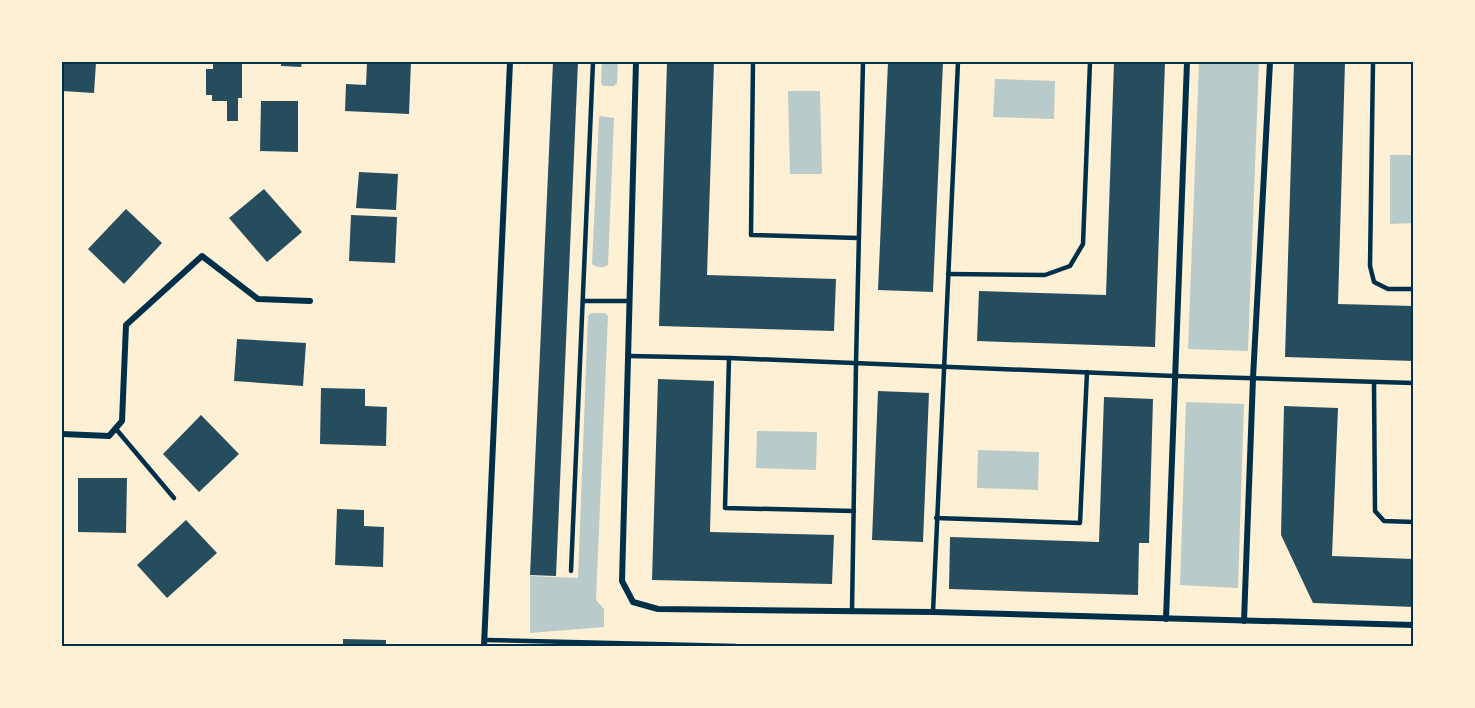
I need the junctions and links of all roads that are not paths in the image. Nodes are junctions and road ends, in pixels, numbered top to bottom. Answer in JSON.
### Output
{"nodes":[{"id":1,"x":510,"y":62,"type":"edge"},
{"id":2,"x":593,"y":62,"type":"edge"},
{"id":3,"x":636,"y":62,"type":"edge"},
{"id":4,"x":753,"y":62,"type":"edge"},
{"id":5,"x":863,"y":62,"type":"edge"},
{"id":6,"x":958,"y":62,"type":"edge"},
{"id":7,"x":1090,"y":62,"type":"edge"},
{"id":8,"x":1187,"y":62,"type":"edge"},
{"id":9,"x":1270,"y":62,"type":"edge"},
{"id":10,"x":1373,"y":62,"type":"edge"},
{"id":11,"x":858,"y":238,"type":"junction"},
{"id":12,"x":948,"y":274,"type":"junction"},
{"id":13,"x":1413,"y":290,"type":"edge"},
{"id":14,"x":310,"y":301,"type":"dead end"},
{"id":15,"x":583,"y":301,"type":"junction"},
{"id":16,"x":630,"y":301,"type":"junction"},
{"id":17,"x":629,"y":356,"type":"junction"},
{"id":18,"x":729,"y":358,"type":"junction"},
{"id":19,"x":856,"y":363,"type":"junction"},
{"id":20,"x":944,"y":367,"type":"junction"},
{"id":21,"x":1087,"y":372,"type":"junction"},
{"id":22,"x":1174,"y":376,"type":"junction"},
{"id":23,"x":1253,"y":378,"type":"junction"},
{"id":24,"x":1374,"y":382,"type":"junction"},
{"id":25,"x":1413,"y":383,"type":"edge"},
{"id":26,"x":116,"y":429,"type":"junction"},
{"id":27,"x":62,"y":434,"type":"edge"},
{"id":28,"x":174,"y":498,"type":"dead end"},
{"id":29,"x":854,"y":511,"type":"junction"},
{"id":30,"x":936,"y":518,"type":"junction"},
{"id":31,"x":1413,"y":522,"type":"edge"},
{"id":32,"x":571,"y":571,"type":"dead end"},
{"id":33,"x":852,"y":611,"type":"junction"},
{"id":34,"x":933,"y":612,"type":"junction"},
{"id":35,"x":1166,"y":619,"type":"junction"},
{"id":36,"x":1244,"y":621,"type":"junction"},
{"id":37,"x":1413,"y":625,"type":"edge"},
{"id":38,"x":485,"y":643,"type":"edge"},
{"id":39,"x":736,"y":646,"type":"edge"}],
"edges":[{"from":1,"to":38,"type":"street"},
{"from":2,"to":15,"type":"lane"},
{"from":3,"to":16,"type":"street"},
{"from":4,"to":11,"type":"lane"},
{"from":5,"to":11,"type":"lane"},
{"from":6,"to":12,"type":"lane"},
{"from":7,"to":12,"type":"lane"},
{"from":8,"to":22,"type":"street"},
{"from":9,"to":23,"type":"street"},
{"from":10,"to":13,"type":"lane"},
{"from":11,"to":19,"type":"lane"},
{"from":12,"to":20,"type":"lane"},
{"from":14,"to":26,"type":"street"},
{"from":15,"to":16,"type":"lane"},
{"from":15,"to":32,"type":"lane"},
{"from":16,"to":17,"type":"street"},
{"from":17,"to":18,"type":"lane"},
{"from":17,"to":33,"type":"street"},
{"from":18,"to":19,"type":"lane"},
{"from":18,"to":29,"type":"lane"},
{"from":19,"to":20,"type":"lane"},
{"from":19,"to":29,"type":"lane"},
{"from":20,"to":21,"type":"lane"},
{"from":20,"to":30,"type":"lane"},
{"from":21,"to":22,"type":"lane"},
{"from":21,"to":30,"type":"lane"},
{"from":22,"to":23,"type":"lane"},
{"from":22,"to":35,"type":"street"},
{"from":23,"to":24,"type":"lane"},
{"from":23,"to":36,"type":"street"},
{"from":24,"to":25,"type":"lane"},
{"from":24,"to":31,"type":"lane"},
{"from":26,"to":27,"type":"street"},
{"from":26,"to":28,"type":"lane"},
{"from":29,"to":33,"type":"lane"},
{"from":30,"to":34,"type":"lane"},
{"from":33,"to":34,"type":"street"},
{"from":34,"to":35,"type":"street"},
{"from":35,"to":36,"type":"street"},
{"from":36,"to":37,"type":"street"},
{"from":38,"to":39,"type":"lane"}]}
